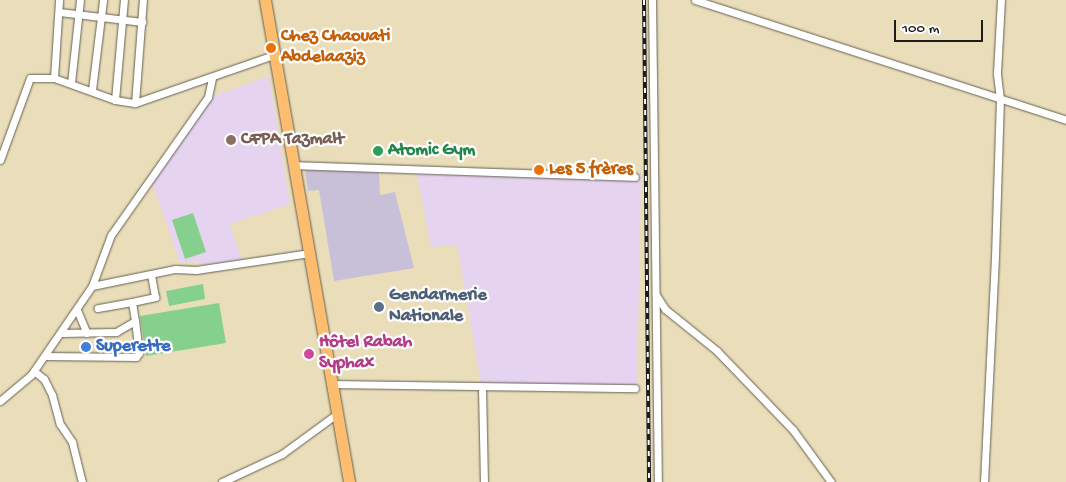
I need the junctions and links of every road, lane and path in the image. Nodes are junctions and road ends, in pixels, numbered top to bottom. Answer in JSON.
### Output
{"nodes":[{"id":1,"x":59,"y":0,"type":"edge"},
{"id":2,"x":80,"y":0,"type":"edge"},
{"id":3,"x":103,"y":0,"type":"edge"},
{"id":4,"x":124,"y":0,"type":"edge"},
{"id":5,"x":143,"y":0,"type":"edge"},
{"id":6,"x":265,"y":0,"type":"edge"},
{"id":7,"x":652,"y":0,"type":"edge"},
{"id":8,"x":695,"y":0,"type":"edge"},
{"id":9,"x":1001,"y":0,"type":"edge"},
{"id":10,"x":59,"y":12,"type":"junction"},
{"id":11,"x":79,"y":14,"type":"junction"},
{"id":12,"x":101,"y":17,"type":"junction"},
{"id":13,"x":121,"y":20,"type":"junction"},
{"id":14,"x":142,"y":22,"type":"junction"},
{"id":15,"x":274,"y":55,"type":"junction"},
{"id":16,"x":54,"y":78,"type":"junction"},
{"id":17,"x":212,"y":78,"type":"junction"},
{"id":18,"x":72,"y":83,"type":"junction"},
{"id":19,"x":92,"y":90,"type":"junction"},
{"id":20,"x":1000,"y":99,"type":"junction"},
{"id":21,"x":115,"y":100,"type":"junction"},
{"id":22,"x":135,"y":103,"type":"junction"},
{"id":23,"x":1066,"y":120,"type":"edge"},
{"id":24,"x":0,"y":160,"type":"edge"},
{"id":25,"x":294,"y":165,"type":"junction"},
{"id":26,"x":635,"y":177,"type":"dead end"},
{"id":27,"x":310,"y":254,"type":"junction"},
{"id":28,"x":152,"y":274,"type":"junction"},
{"id":29,"x":92,"y":286,"type":"junction"},
{"id":30,"x":656,"y":295,"type":"junction"},
{"id":31,"x":132,"y":302,"type":"junction"},
{"id":32,"x":98,"y":308,"type":"dead end"},
{"id":33,"x":77,"y":310,"type":"junction"},
{"id":34,"x":135,"y":321,"type":"junction"},
{"id":35,"x":62,"y":333,"type":"junction"},
{"id":36,"x":86,"y":333,"type":"junction"},
{"id":37,"x":45,"y":356,"type":"junction"},
{"id":38,"x":34,"y":371,"type":"junction"},
{"id":39,"x":333,"y":384,"type":"junction"},
{"id":40,"x":482,"y":386,"type":"junction"},
{"id":41,"x":635,"y":388,"type":"dead end"},
{"id":42,"x":0,"y":401,"type":"edge"},
{"id":43,"x":338,"y":413,"type":"junction"},
{"id":44,"x":82,"y":482,"type":"edge"},
{"id":45,"x":222,"y":482,"type":"edge"},
{"id":46,"x":350,"y":482,"type":"edge"},
{"id":47,"x":484,"y":482,"type":"edge"},
{"id":48,"x":658,"y":482,"type":"edge"},
{"id":49,"x":831,"y":482,"type":"edge"},
{"id":50,"x":984,"y":482,"type":"edge"}],
"edges":[{"from":1,"to":10,"type":"street"},
{"from":2,"to":11,"type":"street"},
{"from":3,"to":12,"type":"street"},
{"from":4,"to":13,"type":"street"},
{"from":5,"to":14,"type":"street"},
{"from":6,"to":15,"type":"main road"},
{"from":7,"to":30,"type":"street"},
{"from":8,"to":20,"type":"street"},
{"from":9,"to":20,"type":"street"},
{"from":10,"to":11,"type":"street"},
{"from":10,"to":16,"type":"street"},
{"from":11,"to":12,"type":"street"},
{"from":11,"to":18,"type":"street"},
{"from":12,"to":13,"type":"street"},
{"from":12,"to":19,"type":"street"},
{"from":13,"to":14,"type":"street"},
{"from":13,"to":21,"type":"street"},
{"from":14,"to":22,"type":"street"},
{"from":15,"to":17,"type":"street"},
{"from":15,"to":25,"type":"main road"},
{"from":16,"to":18,"type":"street"},
{"from":16,"to":24,"type":"street"},
{"from":17,"to":22,"type":"street"},
{"from":17,"to":29,"type":"street"},
{"from":18,"to":19,"type":"street"},
{"from":19,"to":21,"type":"street"},
{"from":20,"to":23,"type":"street"},
{"from":20,"to":50,"type":"street"},
{"from":21,"to":22,"type":"street"},
{"from":25,"to":26,"type":"street"},
{"from":25,"to":27,"type":"main road"},
{"from":27,"to":28,"type":"street"},
{"from":27,"to":39,"type":"main road"},
{"from":28,"to":29,"type":"street"},
{"from":28,"to":31,"type":"street"},
{"from":29,"to":33,"type":"street"},
{"from":30,"to":48,"type":"street"},
{"from":30,"to":49,"type":"street"},
{"from":31,"to":32,"type":"street"},
{"from":31,"to":34,"type":"street"},
{"from":33,"to":35,"type":"street"},
{"from":33,"to":36,"type":"street"},
{"from":34,"to":36,"type":"street"},
{"from":34,"to":37,"type":"street"},
{"from":35,"to":36,"type":"street"},
{"from":35,"to":37,"type":"street"},
{"from":37,"to":38,"type":"street"},
{"from":38,"to":42,"type":"street"},
{"from":38,"to":44,"type":"street"},
{"from":39,"to":40,"type":"street"},
{"from":39,"to":43,"type":"main road"},
{"from":40,"to":41,"type":"street"},
{"from":40,"to":47,"type":"street"},
{"from":43,"to":45,"type":"street"},
{"from":43,"to":46,"type":"main road"}]}
